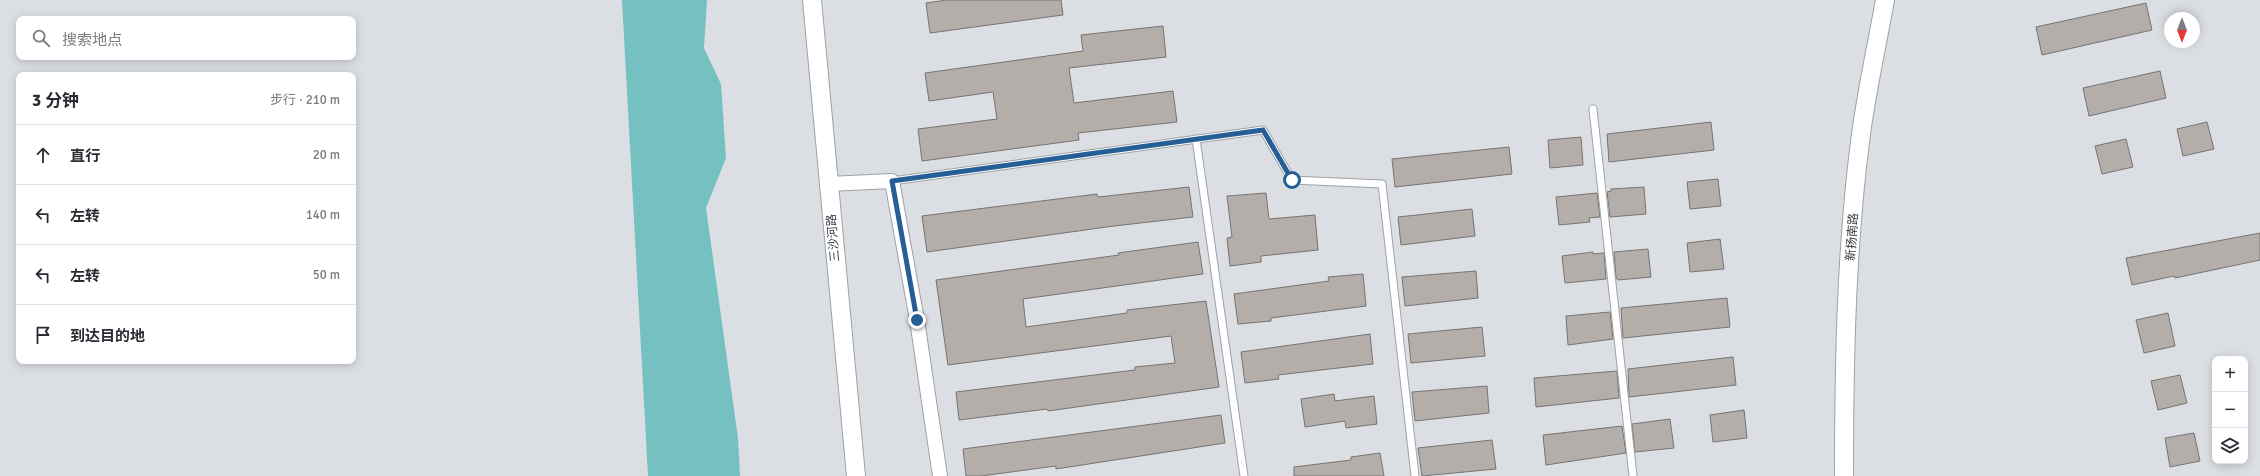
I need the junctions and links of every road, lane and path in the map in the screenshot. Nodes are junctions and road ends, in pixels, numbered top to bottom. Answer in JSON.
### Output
{"nodes":[{"id":1,"x":812,"y":0,"type":"edge"},
{"id":2,"x":1885,"y":0,"type":"edge"},
{"id":3,"x":1592,"y":109,"type":"dead end"},
{"id":4,"x":1196,"y":139,"type":"junction"},
{"id":5,"x":892,"y":181,"type":"junction"},
{"id":6,"x":828,"y":184,"type":"junction"},
{"id":7,"x":856,"y":476,"type":"edge"},
{"id":8,"x":940,"y":476,"type":"edge"},
{"id":9,"x":1244,"y":476,"type":"edge"},
{"id":10,"x":1415,"y":476,"type":"edge"},
{"id":11,"x":1632,"y":476,"type":"edge"},
{"id":12,"x":1844,"y":476,"type":"edge"}],
"edges":[{"from":1,"to":6,"type":"street","name":"三沙河路"},
{"from":2,"to":12,"type":"street","name":"新扬南路"},
{"from":3,"to":11,"type":"lane"},
{"from":4,"to":5,"type":"lane"},
{"from":4,"to":9,"type":"lane"},
{"from":4,"to":10,"type":"lane"},
{"from":5,"to":6,"type":"street"},
{"from":5,"to":8,"type":"street"},
{"from":6,"to":7,"type":"street","name":"三沙河路"}]}
